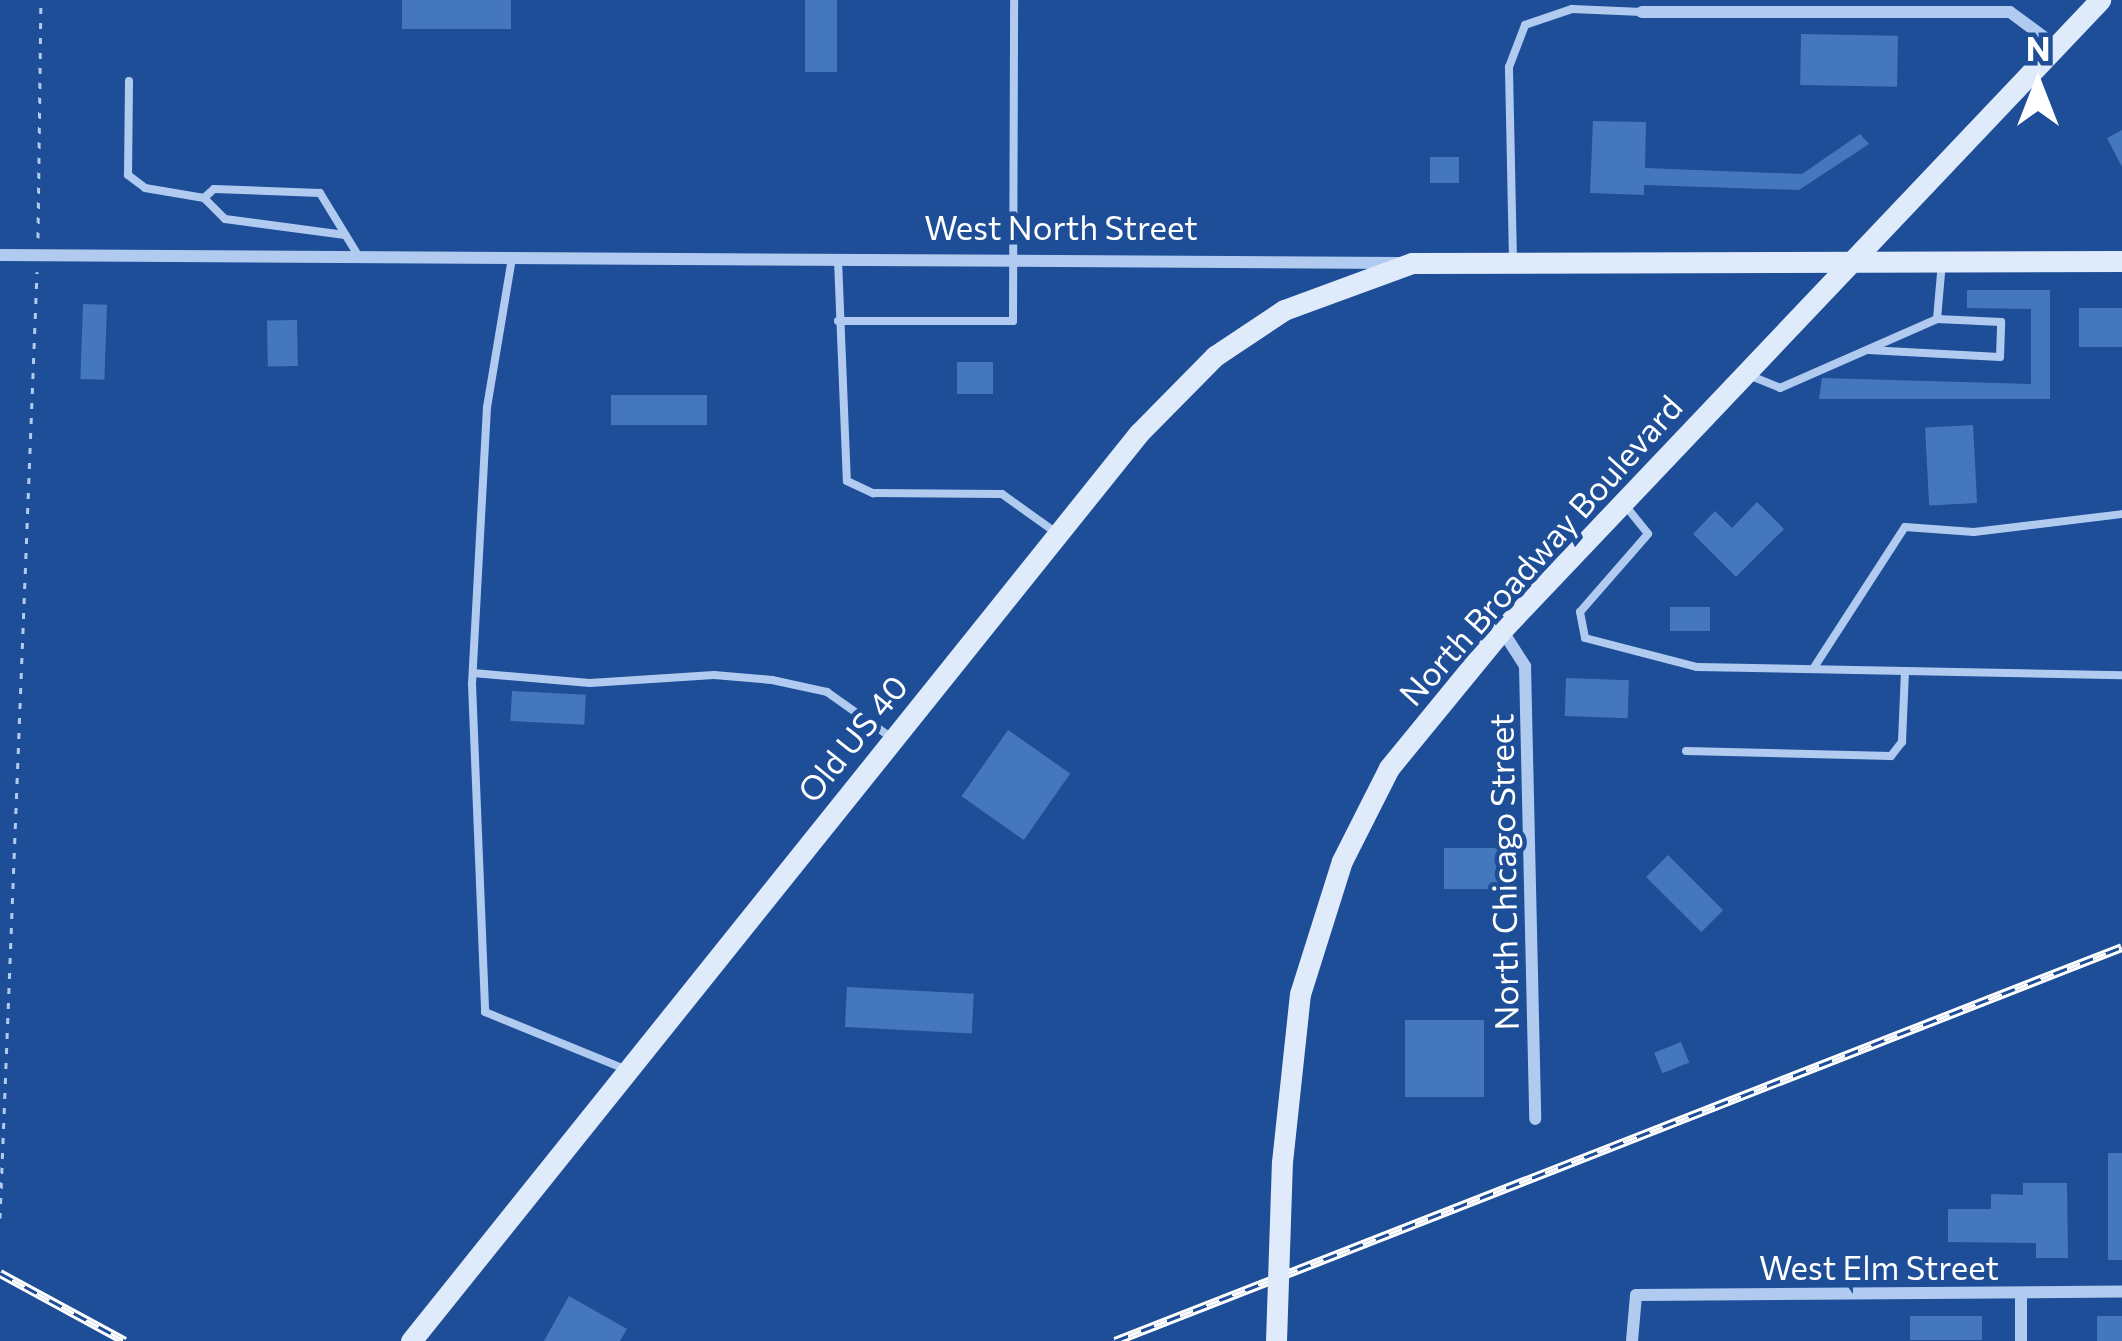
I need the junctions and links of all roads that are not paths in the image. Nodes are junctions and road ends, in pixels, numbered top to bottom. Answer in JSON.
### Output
{"nodes":[{"id":1,"x":1013,"y":0,"type":"edge"},
{"id":2,"x":2100,"y":0,"type":"edge"},
{"id":3,"x":1642,"y":12,"type":"joint"},
{"id":4,"x":2056,"y":46,"type":"junction"},
{"id":5,"x":129,"y":81,"type":"dead end"},
{"id":6,"x":203,"y":198,"type":"junction"},
{"id":7,"x":345,"y":235,"type":"junction"},
{"id":8,"x":0,"y":255,"type":"edge"},
{"id":9,"x":359,"y":258,"type":"junction"},
{"id":10,"x":512,"y":258,"type":"junction"},
{"id":11,"x":838,"y":259,"type":"junction"},
{"id":12,"x":1017,"y":259,"type":"junction"},
{"id":13,"x":1855,"y":260,"type":"junction"},
{"id":14,"x":1942,"y":260,"type":"junction"},
{"id":15,"x":2122,"y":261,"type":"edge"},
{"id":16,"x":1513,"y":262,"type":"junction"},
{"id":17,"x":1412,"y":263,"type":"junction"},
{"id":18,"x":1936,"y":319,"type":"junction"},
{"id":19,"x":838,"y":321,"type":"junction"},
{"id":20,"x":1866,"y":350,"type":"junction"},
{"id":21,"x":1746,"y":374,"type":"junction"},
{"id":22,"x":1623,"y":503,"type":"junction"},
{"id":23,"x":2122,"y":514,"type":"edge"},
{"id":24,"x":1057,"y":535,"type":"junction"},
{"id":25,"x":1502,"y":630,"type":"junction"},
{"id":26,"x":1813,"y":669,"type":"junction"},
{"id":27,"x":1905,"y":671,"type":"junction"},
{"id":28,"x":473,"y":673,"type":"junction"},
{"id":29,"x":2122,"y":675,"type":"edge"},
{"id":30,"x":893,"y":739,"type":"junction"},
{"id":31,"x":1686,"y":751,"type":"dead end"},
{"id":32,"x":628,"y":1071,"type":"junction"},
{"id":33,"x":1535,"y":1119,"type":"dead end"},
{"id":34,"x":2122,"y":1292,"type":"edge"},
{"id":35,"x":2021,"y":1293,"type":"junction"},
{"id":36,"x":411,"y":1341,"type":"edge"},
{"id":37,"x":1276,"y":1341,"type":"edge"},
{"id":38,"x":1632,"y":1341,"type":"edge"},
{"id":39,"x":2021,"y":1341,"type":"edge"}],
"edges":[{"from":1,"to":12,"type":"lane"},
{"from":2,"to":4,"type":"street","name":"North Broadway Boulevard"},
{"from":3,"to":4,"type":"street"},
{"from":3,"to":16,"type":"lane"},
{"from":4,"to":13,"type":"street","name":"North Broadway Boulevard"},
{"from":5,"to":6,"type":"lane"},
{"from":6,"to":7,"type":"lane"},
{"from":6,"to":7,"type":"lane"},
{"from":7,"to":9,"type":"lane"},
{"from":8,"to":9,"type":"street","name":"West North Street"},
{"from":9,"to":10,"type":"street","name":"West North Street"},
{"from":10,"to":11,"type":"street","name":"West North Street"},
{"from":10,"to":28,"type":"lane"},
{"from":11,"to":12,"type":"street","name":"West North Street"},
{"from":11,"to":19,"type":"lane"},
{"from":12,"to":17,"type":"street","name":"West North Street"},
{"from":12,"to":19,"type":"lane"},
{"from":13,"to":14,"type":"street","name":"West North Street"},
{"from":13,"to":16,"type":"street","name":"West North Street"},
{"from":13,"to":21,"type":"street","name":"North Broadway Boulevard"},
{"from":14,"to":15,"type":"street","name":"West North Street"},
{"from":14,"to":18,"type":"lane"},
{"from":16,"to":17,"type":"street","name":"West North Street"},
{"from":17,"to":24,"type":"street","name":"Old US 40"},
{"from":18,"to":20,"type":"lane"},
{"from":18,"to":20,"type":"lane"},
{"from":19,"to":24,"type":"lane"},
{"from":20,"to":21,"type":"lane"},
{"from":21,"to":22,"type":"street","name":"North Broadway Boulevard"},
{"from":22,"to":25,"type":"street","name":"North Broadway Boulevard"},
{"from":22,"to":26,"type":"lane"},
{"from":23,"to":26,"type":"lane"},
{"from":24,"to":30,"type":"street","name":"Old US 40"},
{"from":25,"to":33,"type":"street","name":"North Chicago Street"},
{"from":25,"to":37,"type":"street","name":"North Broadway Boulevard","bridge":true},
{"from":26,"to":27,"type":"lane"},
{"from":27,"to":29,"type":"lane"},
{"from":27,"to":31,"type":"lane"},
{"from":28,"to":30,"type":"lane"},
{"from":28,"to":32,"type":"lane"},
{"from":30,"to":32,"type":"street","name":"Old US 40"},
{"from":32,"to":36,"type":"street","name":"Old US 40"},
{"from":34,"to":35,"type":"street","name":"West Elm Street"},
{"from":35,"to":38,"type":"street","name":"West Elm Street"},
{"from":35,"to":39,"type":"street"}]}
